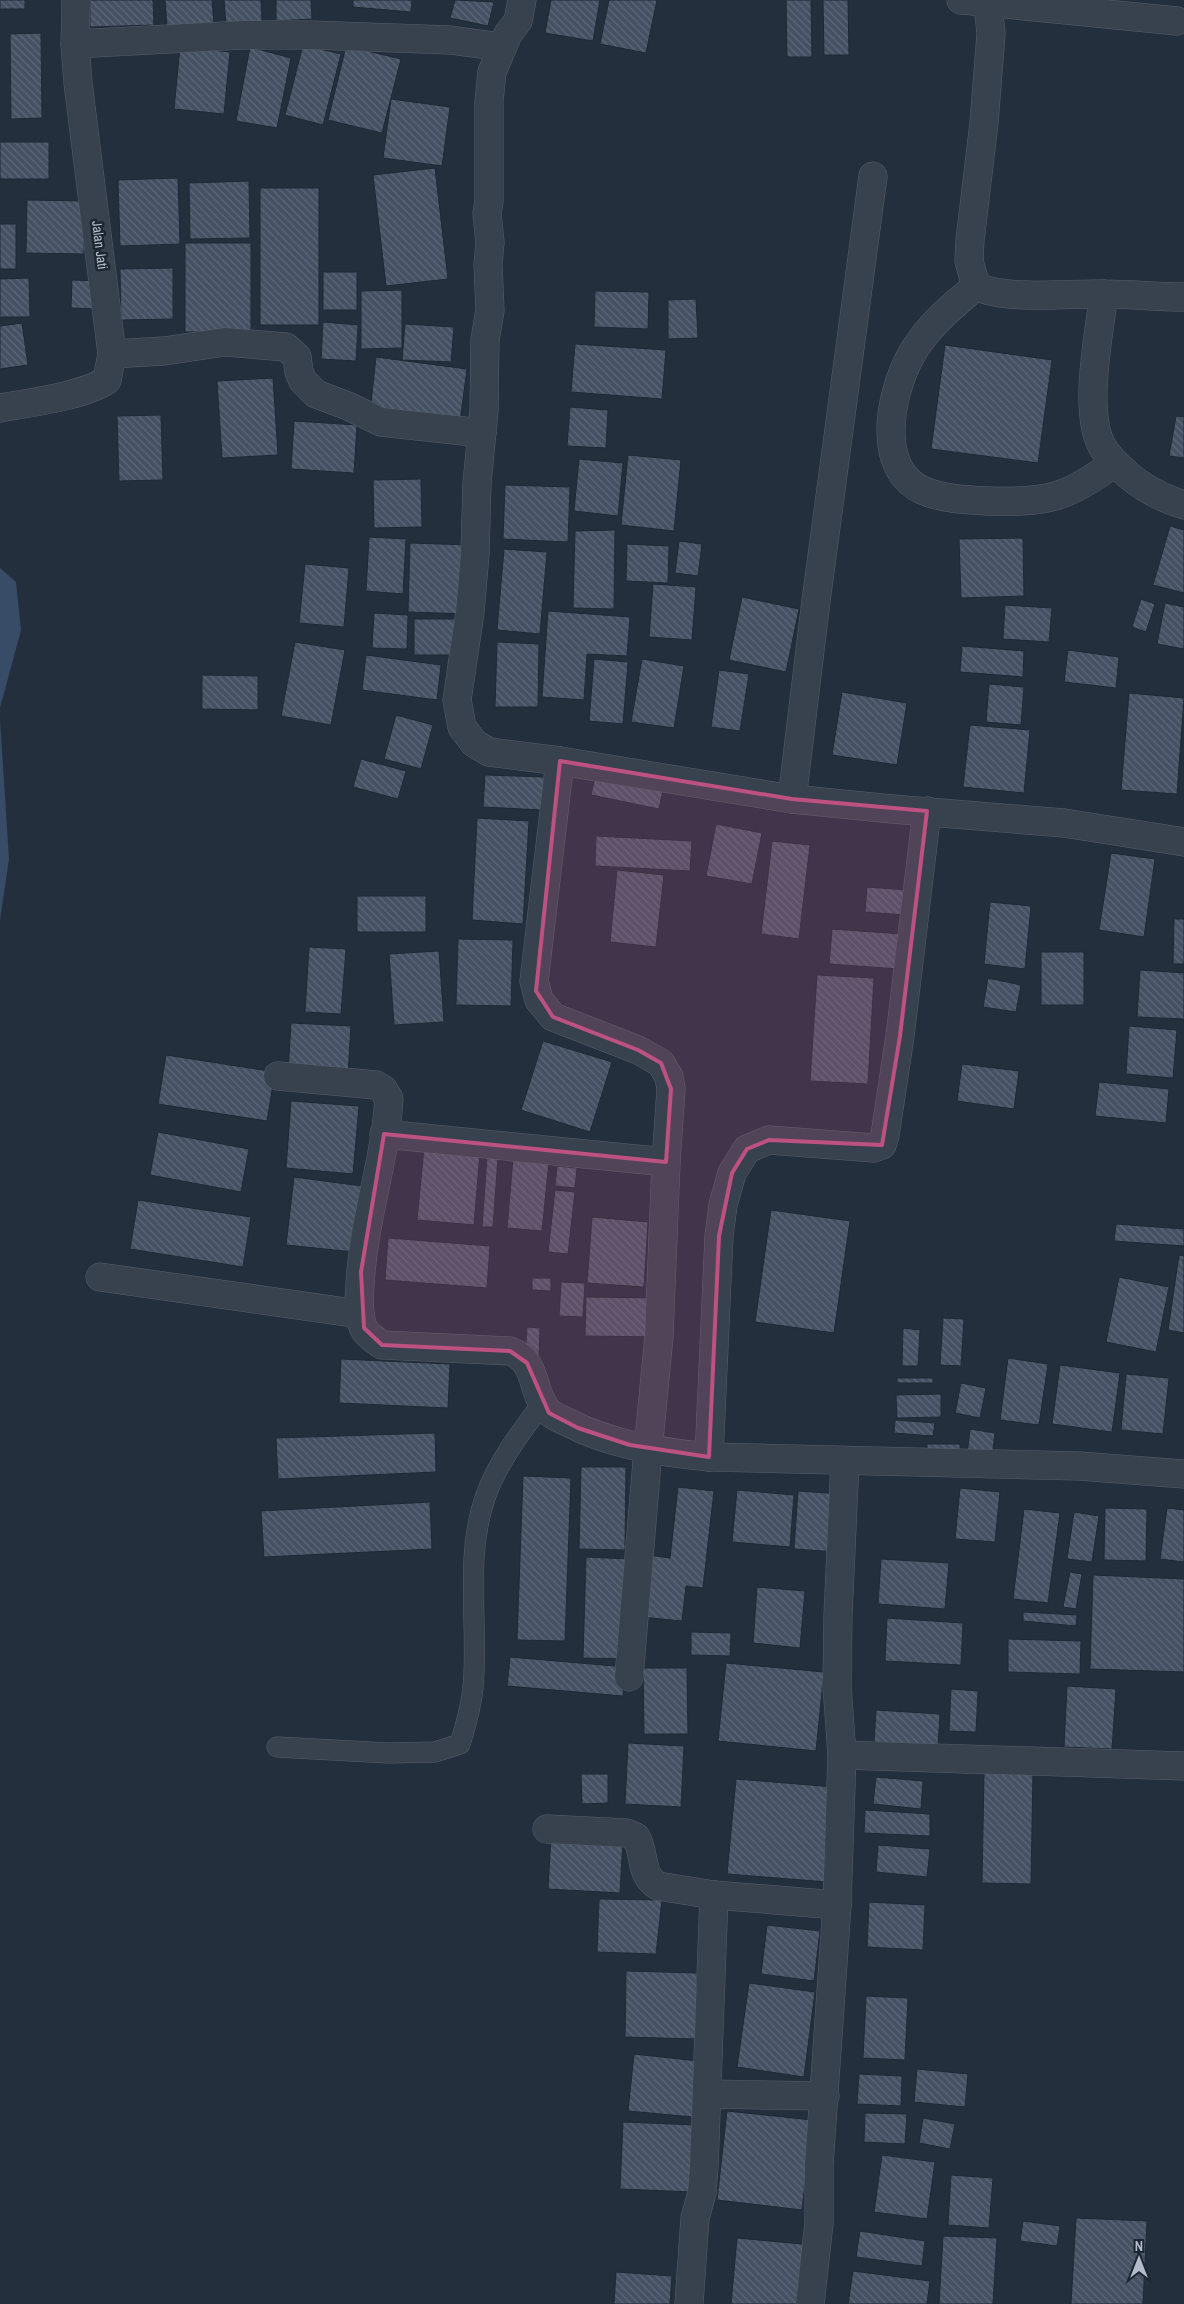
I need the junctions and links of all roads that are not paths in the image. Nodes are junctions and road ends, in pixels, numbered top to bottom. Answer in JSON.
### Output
{"nodes":[{"id":1,"x":76,"y":0,"type":"edge"},
{"id":2,"x":522,"y":0,"type":"edge"},
{"id":3,"x":973,"y":1,"type":"edge"},
{"id":4,"x":1177,"y":21,"type":"dead end"},
{"id":5,"x":76,"y":44,"type":"junction"},
{"id":6,"x":502,"y":47,"type":"junction"},
{"id":7,"x":874,"y":176,"type":"dead end"},
{"id":8,"x":976,"y":286,"type":"junction"},
{"id":9,"x":1104,"y":294,"type":"junction"},
{"id":10,"x":1184,"y":298,"type":"edge"},
{"id":11,"x":112,"y":354,"type":"junction"},
{"id":12,"x":0,"y":408,"type":"edge"},
{"id":13,"x":482,"y":433,"type":"junction"},
{"id":14,"x":1114,"y":463,"type":"junction"},
{"id":15,"x":1184,"y":505,"type":"edge"},
{"id":16,"x":560,"y":761,"type":"junction"},
{"id":17,"x":792,"y":799,"type":"junction"},
{"id":18,"x":926,"y":811,"type":"junction"},
{"id":19,"x":1184,"y":842,"type":"edge"},
{"id":20,"x":278,"y":1076,"type":"dead end"},
{"id":21,"x":384,"y":1134,"type":"junction"},
{"id":22,"x":666,"y":1162,"type":"junction"},
{"id":23,"x":100,"y":1277,"type":"dead end"},
{"id":24,"x":360,"y":1314,"type":"junction"},
{"id":25,"x":542,"y":1404,"type":"junction"},
{"id":26,"x":648,"y":1450,"type":"junction"},
{"id":27,"x":709,"y":1458,"type":"junction"},
{"id":28,"x":845,"y":1461,"type":"junction"},
{"id":29,"x":1184,"y":1474,"type":"edge"},
{"id":30,"x":629,"y":1677,"type":"dead end"},
{"id":31,"x":277,"y":1747,"type":"dead end"},
{"id":32,"x":842,"y":1755,"type":"junction"},
{"id":33,"x":1184,"y":1766,"type":"edge"},
{"id":34,"x":547,"y":1829,"type":"dead end"},
{"id":35,"x":714,"y":1895,"type":"junction"},
{"id":36,"x":837,"y":1905,"type":"junction"},
{"id":37,"x":708,"y":2094,"type":"junction"},
{"id":38,"x":825,"y":2096,"type":"junction"},
{"id":39,"x":689,"y":2304,"type":"edge"},
{"id":40,"x":810,"y":2304,"type":"edge"}],
"edges":[{"from":1,"to":5,"type":"street","name":"Jalan Jati"},
{"from":2,"to":6,"type":"street"},
{"from":3,"to":4,"type":"street"},
{"from":3,"to":8,"type":"street"},
{"from":5,"to":6,"type":"street"},
{"from":5,"to":11,"type":"street","name":"Jalan Jati"},
{"from":6,"to":13,"type":"street"},
{"from":7,"to":17,"type":"street"},
{"from":8,"to":9,"type":"street"},
{"from":8,"to":14,"type":"street"},
{"from":9,"to":10,"type":"street"},
{"from":9,"to":14,"type":"street"},
{"from":11,"to":12,"type":"street","name":"Jalan Jati"},
{"from":11,"to":13,"type":"street"},
{"from":13,"to":16,"type":"street"},
{"from":14,"to":15,"type":"street"},
{"from":16,"to":17,"type":"street"},
{"from":16,"to":22,"type":"street"},
{"from":17,"to":18,"type":"street"},
{"from":18,"to":19,"type":"street"},
{"from":18,"to":27,"type":"street"},
{"from":20,"to":21,"type":"street"},
{"from":21,"to":22,"type":"street"},
{"from":21,"to":24,"type":"street"},
{"from":22,"to":26,"type":"street"},
{"from":23,"to":24,"type":"street"},
{"from":24,"to":25,"type":"street"},
{"from":25,"to":26,"type":"street"},
{"from":25,"to":31,"type":"lane"},
{"from":26,"to":27,"type":"street"},
{"from":26,"to":30,"type":"street"},
{"from":27,"to":28,"type":"street"},
{"from":28,"to":29,"type":"street"},
{"from":28,"to":32,"type":"street"},
{"from":32,"to":33,"type":"street"},
{"from":32,"to":36,"type":"street"},
{"from":34,"to":35,"type":"street"},
{"from":35,"to":36,"type":"street"},
{"from":35,"to":37,"type":"street"},
{"from":36,"to":38,"type":"street"},
{"from":37,"to":38,"type":"street"},
{"from":37,"to":39,"type":"street"},
{"from":38,"to":40,"type":"street"}]}
